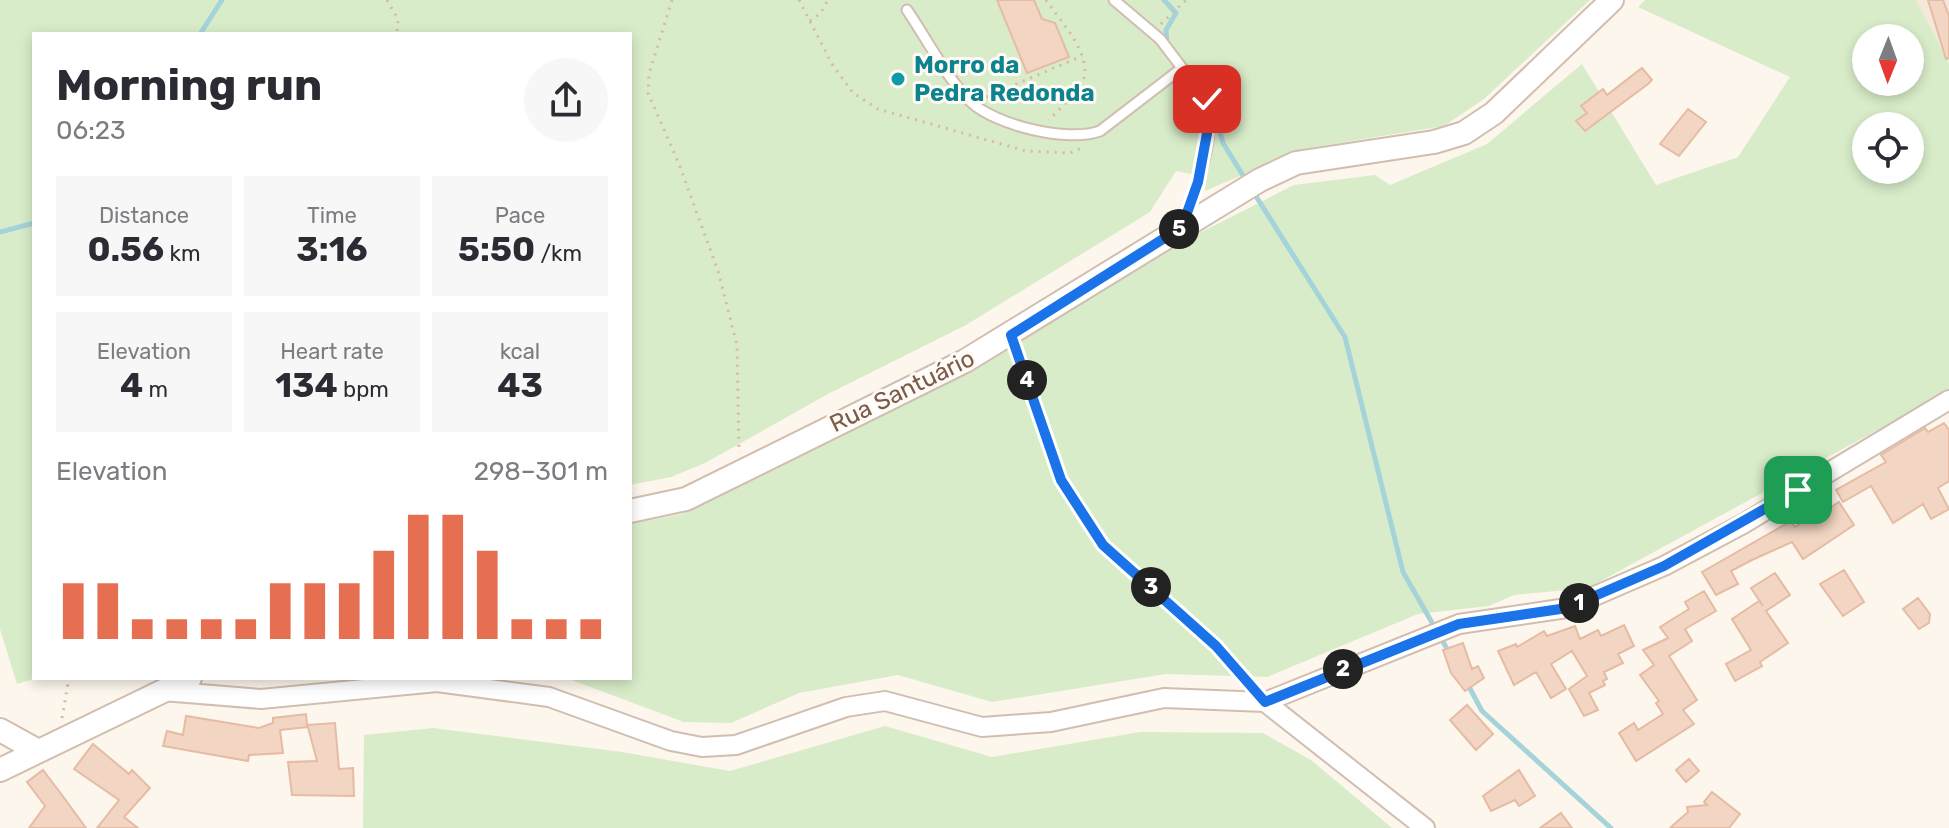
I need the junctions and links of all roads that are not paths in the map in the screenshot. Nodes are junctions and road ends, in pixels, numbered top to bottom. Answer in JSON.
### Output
{"nodes":[{"id":1,"x":1114,"y":0,"type":"edge"},
{"id":2,"x":1612,"y":0,"type":"edge"},
{"id":3,"x":907,"y":10,"type":"dead end"},
{"id":4,"x":1182,"y":68,"type":"junction"},
{"id":5,"x":1182,"y":227,"type":"junction"},
{"id":6,"x":1949,"y":400,"type":"edge"},
{"id":7,"x":632,"y":511,"type":"edge"},
{"id":8,"x":186,"y":680,"type":"edge"},
{"id":9,"x":163,"y":691,"type":"junction"},
{"id":10,"x":1265,"y":702,"type":"junction"},
{"id":11,"x":0,"y":730,"type":"edge"},
{"id":12,"x":38,"y":751,"type":"junction"},
{"id":13,"x":0,"y":770,"type":"edge"},
{"id":14,"x":1425,"y":828,"type":"edge"}],
"edges":[{"from":1,"to":4,"type":"lane"},
{"from":2,"to":5,"type":"street","name":"Rua Santuário"},
{"from":3,"to":4,"type":"lane"},
{"from":4,"to":5,"type":"lane"},
{"from":5,"to":7,"type":"street","name":"Rua Santuário"},
{"from":6,"to":10,"type":"street"},
{"from":8,"to":9,"type":"street"},
{"from":9,"to":10,"type":"street"},
{"from":9,"to":12,"type":"street"},
{"from":10,"to":14,"type":"street"},
{"from":11,"to":12,"type":"street"},
{"from":12,"to":13,"type":"street"}]}
